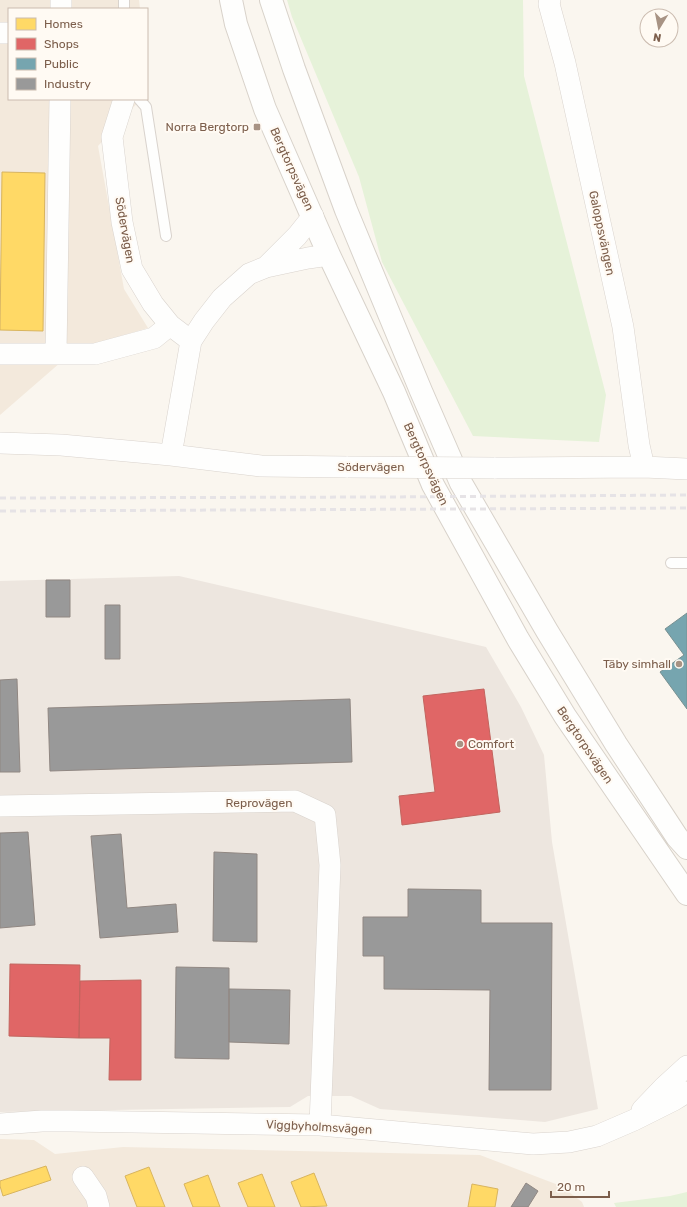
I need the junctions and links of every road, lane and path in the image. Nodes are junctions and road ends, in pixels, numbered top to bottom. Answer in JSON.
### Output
{"nodes":[{"id":1,"x":231,"y":0,"type":"edge"},
{"id":2,"x":271,"y":0,"type":"edge"},
{"id":3,"x":550,"y":0,"type":"edge"},
{"id":4,"x":60,"y":100,"type":"edge"},
{"id":5,"x":124,"y":100,"type":"edge"},
{"id":6,"x":140,"y":100,"type":"edge"},
{"id":7,"x":313,"y":216,"type":"junction"},
{"id":8,"x":166,"y":236,"type":"dead end"},
{"id":9,"x":330,"y":255,"type":"junction"},
{"id":10,"x":266,"y":267,"type":"junction"},
{"id":11,"x":170,"y":324,"type":"junction"},
{"id":12,"x":191,"y":341,"type":"junction"},
{"id":13,"x":0,"y":354,"type":"edge"},
{"id":14,"x":56,"y":354,"type":"junction"},
{"id":15,"x":0,"y":443,"type":"edge"},
{"id":16,"x":171,"y":455,"type":"junction"},
{"id":17,"x":644,"y":468,"type":"junction"},
{"id":18,"x":687,"y":469,"type":"edge"},
{"id":19,"x":671,"y":563,"type":"dead end"},
{"id":20,"x":687,"y":564,"type":"edge"},
{"id":21,"x":0,"y":806,"type":"edge"},
{"id":22,"x":687,"y":848,"type":"edge"},
{"id":23,"x":687,"y":894,"type":"edge"},
{"id":24,"x":687,"y":1066,"type":"edge"},
{"id":25,"x":687,"y":1092,"type":"edge"},
{"id":26,"x":634,"y":1120,"type":"junction"},
{"id":27,"x":0,"y":1124,"type":"edge"},
{"id":28,"x":320,"y":1125,"type":"junction"},
{"id":29,"x":83,"y":1177,"type":"dead end"},
{"id":30,"x":99,"y":1207,"type":"edge"}],
"edges":[{"from":1,"to":7,"type":"main road","name":"Bergtorpsvägen"},
{"from":2,"to":22,"type":"main road","name":"Bergtorpsvägen"},
{"from":3,"to":17,"type":"street","name":"Galoppsvängen"},
{"from":4,"to":14,"type":"street"},
{"from":5,"to":11,"type":"street","name":"Södervägen"},
{"from":6,"to":8,"type":"lane"},
{"from":7,"to":9,"type":"main road","name":"Bergtorpsvägen"},
{"from":7,"to":10,"type":"street"},
{"from":9,"to":10,"type":"street"},
{"from":9,"to":23,"type":"main road","name":"Bergtorpsvägen"},
{"from":10,"to":12,"type":"street"},
{"from":11,"to":12,"type":"street","name":"Södervägen"},
{"from":11,"to":14,"type":"street"},
{"from":12,"to":16,"type":"street"},
{"from":13,"to":14,"type":"street"},
{"from":15,"to":16,"type":"street","name":"Södervägen"},
{"from":16,"to":17,"type":"street","name":"Södervägen","bridge":true},
{"from":17,"to":18,"type":"street","name":"Södervägen"},
{"from":19,"to":20,"type":"lane"},
{"from":21,"to":28,"type":"street","name":"Reprovägen"},
{"from":24,"to":26,"type":"street","name":"Viggbyholmsvägen"},
{"from":25,"to":26,"type":"street","name":"Viggbyholmsvägen"},
{"from":26,"to":28,"type":"street","name":"Viggbyholmsvägen"},
{"from":27,"to":28,"type":"street","name":"Viggbyholmsvägen"},
{"from":29,"to":30,"type":"street"}]}
